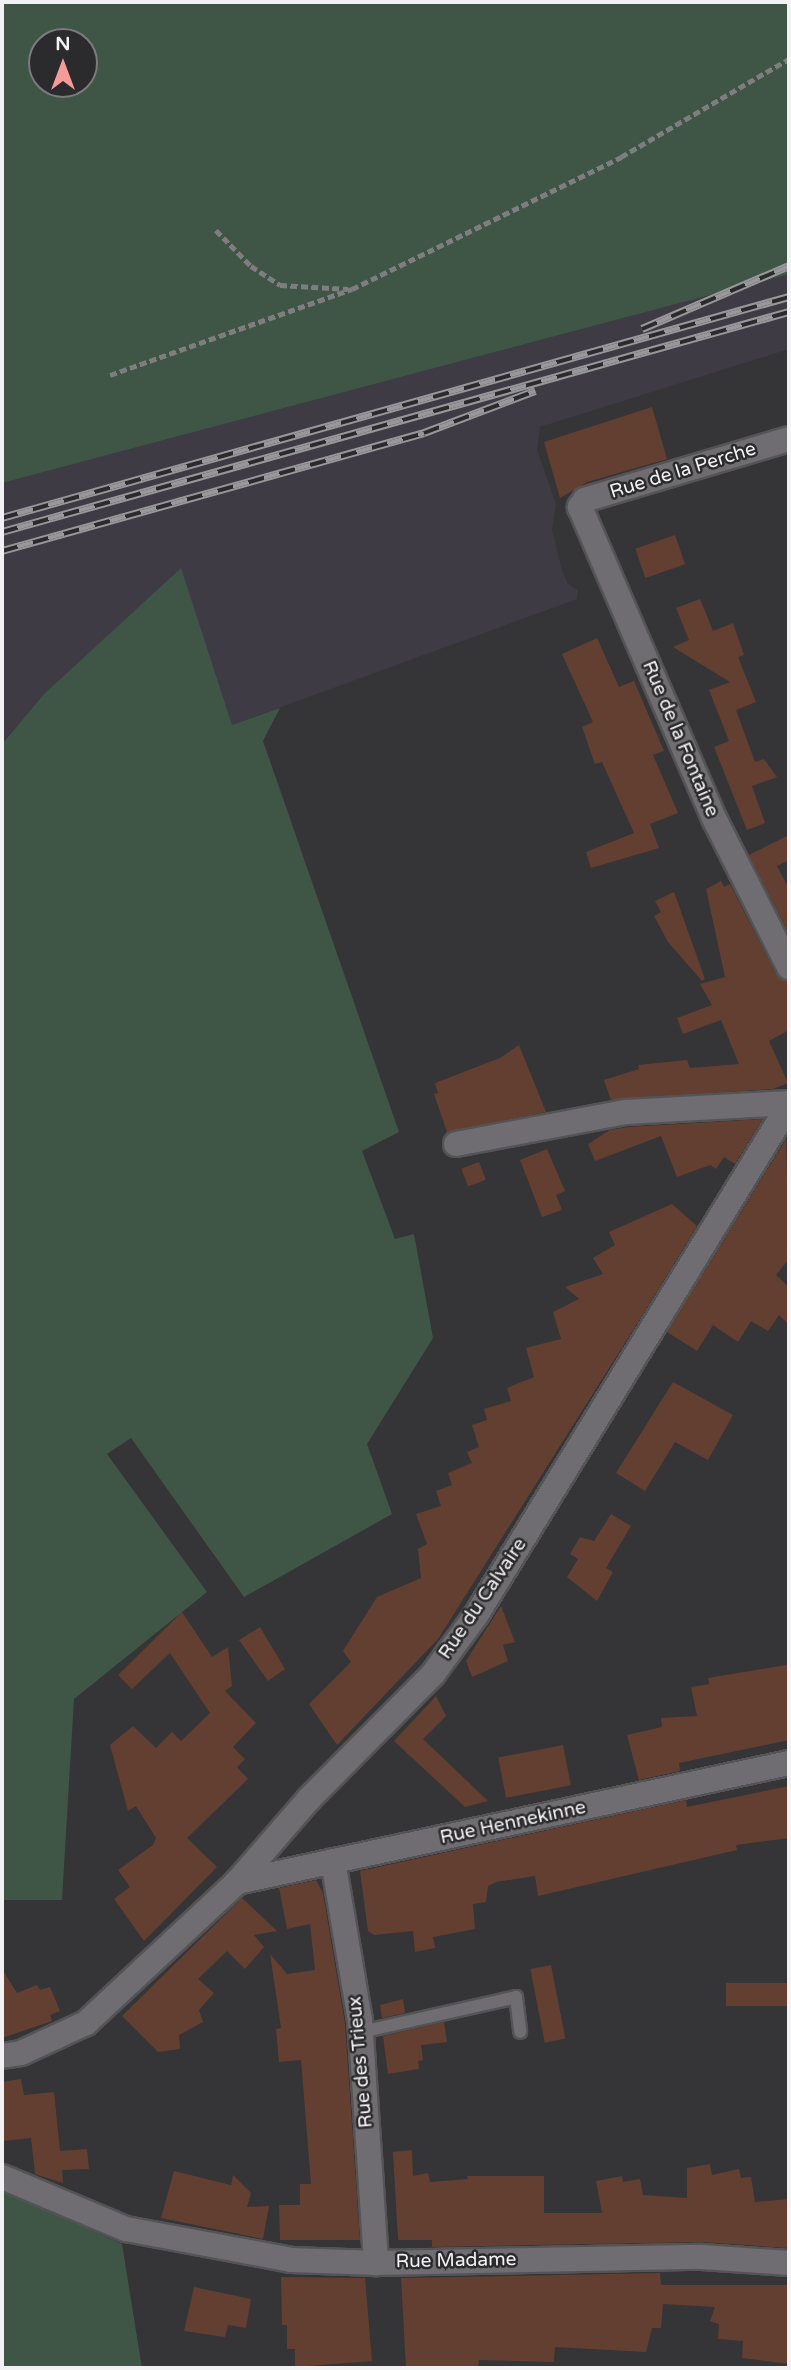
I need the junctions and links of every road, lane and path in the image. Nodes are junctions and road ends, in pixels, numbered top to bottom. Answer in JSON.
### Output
{"nodes":[{"id":1,"x":789,"y":59,"type":"edge"},
{"id":2,"x":216,"y":230,"type":"dead end"},
{"id":3,"x":352,"y":289,"type":"junction"},
{"id":4,"x":110,"y":375,"type":"dead end"},
{"id":5,"x":789,"y":439,"type":"edge"},
{"id":6,"x":580,"y":508,"type":"joint"},
{"id":7,"x":789,"y":967,"type":"edge"},
{"id":8,"x":789,"y":1104,"type":"edge"},
{"id":9,"x":456,"y":1144,"type":"dead end"},
{"id":10,"x":789,"y":1763,"type":"edge"},
{"id":11,"x":333,"y":1861,"type":"junction"},
{"id":12,"x":237,"y":1882,"type":"junction"},
{"id":13,"x":361,"y":2032,"type":"junction"},
{"id":14,"x":520,"y":2032,"type":"dead end"},
{"id":15,"x":2,"y":2056,"type":"edge"},
{"id":16,"x":2,"y":2177,"type":"edge"},
{"id":17,"x":376,"y":2263,"type":"junction"},
{"id":18,"x":789,"y":2263,"type":"edge"}],
"edges":[{"from":1,"to":3,"type":"path"},
{"from":2,"to":3,"type":"path"},
{"from":3,"to":4,"type":"path"},
{"from":5,"to":6,"type":"street","name":"Rue de la Perche"},
{"from":6,"to":7,"type":"street","name":"Rue de la Fontaine"},
{"from":8,"to":9,"type":"street"},
{"from":8,"to":12,"type":"street","name":"Rue du Calvaire"},
{"from":10,"to":11,"type":"street","name":"Rue Hennekinne"},
{"from":11,"to":12,"type":"street","name":"Rue Hennekinne"},
{"from":11,"to":13,"type":"street","name":"Rue des Trieux"},
{"from":12,"to":15,"type":"street","name":"Rue du Calvaire"},
{"from":13,"to":14,"type":"lane"},
{"from":13,"to":17,"type":"street","name":"Rue des Trieux"},
{"from":16,"to":17,"type":"street","name":"Rue Madame"},
{"from":17,"to":18,"type":"street","name":"Rue Madame"}]}
